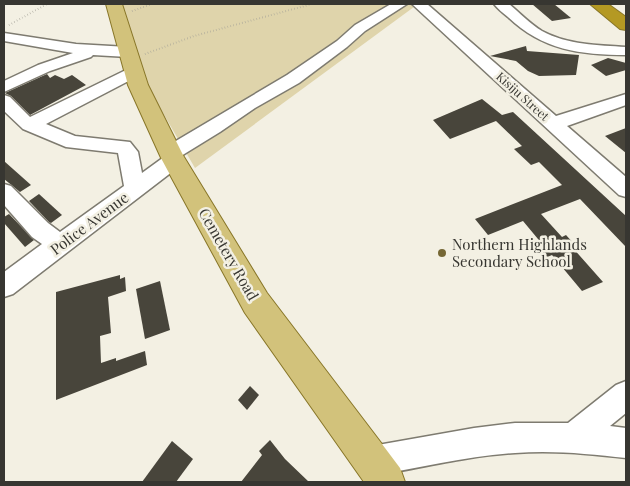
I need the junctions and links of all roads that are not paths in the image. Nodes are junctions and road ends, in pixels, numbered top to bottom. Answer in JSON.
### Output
{"nodes":[{"id":1,"x":400,"y":4,"type":"edge"},
{"id":2,"x":419,"y":4,"type":"edge"},
{"id":3,"x":501,"y":4,"type":"edge"},
{"id":4,"x":598,"y":4,"type":"edge"},
{"id":5,"x":116,"y":10,"type":"edge"},
{"id":6,"x":626,"y":25,"type":"edge"},
{"id":7,"x":4,"y":37,"type":"edge"},
{"id":8,"x":100,"y":51,"type":"junction"},
{"id":9,"x":626,"y":51,"type":"edge"},
{"id":10,"x":130,"y":61,"type":"junction"},
{"id":11,"x":4,"y":87,"type":"edge"},
{"id":12,"x":626,"y":99,"type":"edge"},
{"id":13,"x":4,"y":101,"type":"edge"},
{"id":14,"x":554,"y":124,"type":"junction"},
{"id":15,"x":29,"y":125,"type":"junction"},
{"id":16,"x":173,"y":156,"type":"junction"},
{"id":17,"x":135,"y":189,"type":"junction"},
{"id":18,"x":626,"y":189,"type":"edge"},
{"id":19,"x":7,"y":201,"type":"edge"},
{"id":20,"x":60,"y":245,"type":"junction"},
{"id":21,"x":4,"y":286,"type":"edge"},
{"id":22,"x":626,"y":395,"type":"edge"},
{"id":23,"x":573,"y":438,"type":"junction"},
{"id":24,"x":626,"y":444,"type":"edge"},
{"id":25,"x":379,"y":472,"type":"edge"}],
"edges":[{"from":1,"to":16,"type":"street","name":"Police Avenue"},
{"from":2,"to":14,"type":"street","name":"Kisiju Street"},
{"from":3,"to":9,"type":"street"},
{"from":4,"to":6,"type":"highway"},
{"from":5,"to":10,"type":"main road","name":"Cemetery Road"},
{"from":7,"to":8,"type":"street"},
{"from":8,"to":10,"type":"street"},
{"from":8,"to":11,"type":"street"},
{"from":10,"to":15,"type":"street"},
{"from":10,"to":16,"type":"main road","name":"Cemetery Road"},
{"from":12,"to":14,"type":"street"},
{"from":13,"to":15,"type":"street"},
{"from":14,"to":18,"type":"street","name":"Kisiju Street"},
{"from":15,"to":17,"type":"street"},
{"from":16,"to":17,"type":"street","name":"Police Avenue"},
{"from":16,"to":25,"type":"main road","name":"Cemetery Road"},
{"from":17,"to":20,"type":"street","name":"Police Avenue"},
{"from":19,"to":20,"type":"street"},
{"from":20,"to":21,"type":"street","name":"Police Avenue"},
{"from":22,"to":23,"type":"street"},
{"from":23,"to":24,"type":"street"},
{"from":23,"to":25,"type":"street"}]}
